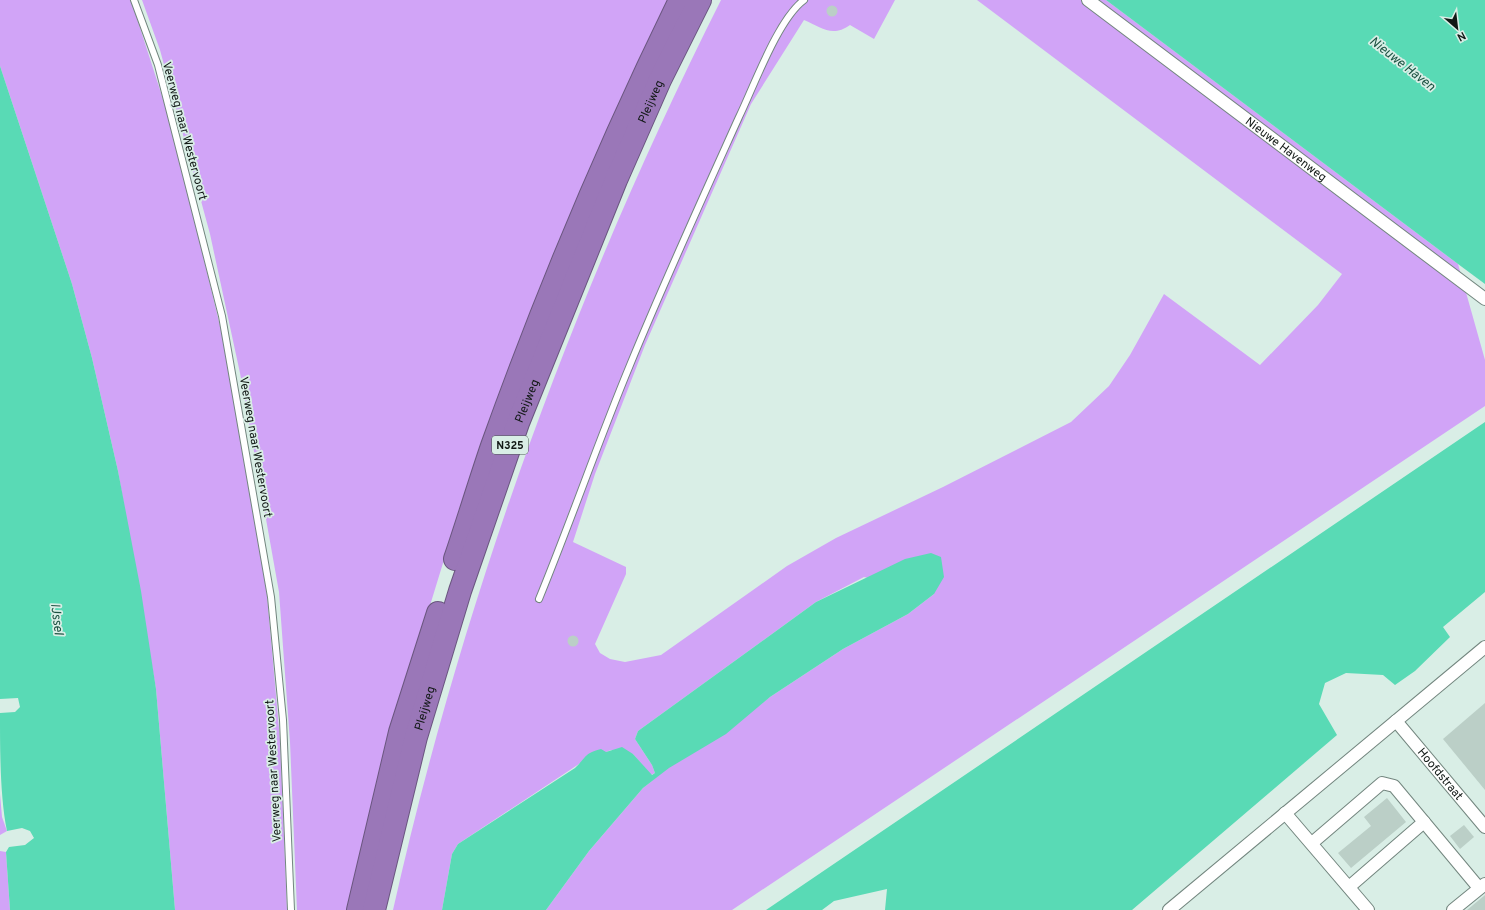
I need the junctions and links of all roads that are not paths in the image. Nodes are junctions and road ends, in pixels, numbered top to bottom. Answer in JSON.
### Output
{"nodes":[{"id":1,"x":134,"y":0,"type":"edge"},
{"id":2,"x":680,"y":0,"type":"edge"},
{"id":3,"x":700,"y":0,"type":"edge"},
{"id":4,"x":804,"y":0,"type":"edge"},
{"id":5,"x":1088,"y":0,"type":"edge"},
{"id":6,"x":1485,"y":298,"type":"edge"},
{"id":7,"x":540,"y":599,"type":"dead end"},
{"id":8,"x":1485,"y":646,"type":"edge"},
{"id":9,"x":1396,"y":721,"type":"junction"},
{"id":10,"x":1285,"y":813,"type":"junction"},
{"id":11,"x":1424,"y":822,"type":"junction"},
{"id":12,"x":1485,"y":827,"type":"edge"},
{"id":13,"x":1312,"y":843,"type":"junction"},
{"id":14,"x":1482,"y":886,"type":"edge"},
{"id":15,"x":1349,"y":887,"type":"junction"},
{"id":16,"x":290,"y":910,"type":"edge"},
{"id":17,"x":358,"y":910,"type":"edge"},
{"id":18,"x":374,"y":910,"type":"edge"},
{"id":19,"x":1169,"y":910,"type":"edge"},
{"id":20,"x":1368,"y":910,"type":"edge"},
{"id":21,"x":1453,"y":910,"type":"edge"}],
"edges":[{"from":1,"to":16,"type":"lane","name":"Veerweg naar Westervoort"},
{"from":2,"to":17,"type":"highway","name":"Pleijweg","number":"N325"},
{"from":3,"to":18,"type":"highway","name":"Pleijweg","number":"N325"},
{"from":4,"to":7,"type":"lane"},
{"from":5,"to":6,"type":"street","name":"Nieuwe Havenweg"},
{"from":8,"to":9,"type":"street"},
{"from":9,"to":10,"type":"street"},
{"from":9,"to":12,"type":"street","name":"Hoofdstraat"},
{"from":10,"to":13,"type":"street"},
{"from":10,"to":19,"type":"street"},
{"from":11,"to":13,"type":"street"},
{"from":11,"to":14,"type":"street"},
{"from":11,"to":15,"type":"street"},
{"from":13,"to":15,"type":"street"},
{"from":14,"to":21,"type":"street"},
{"from":15,"to":20,"type":"street"}]}
